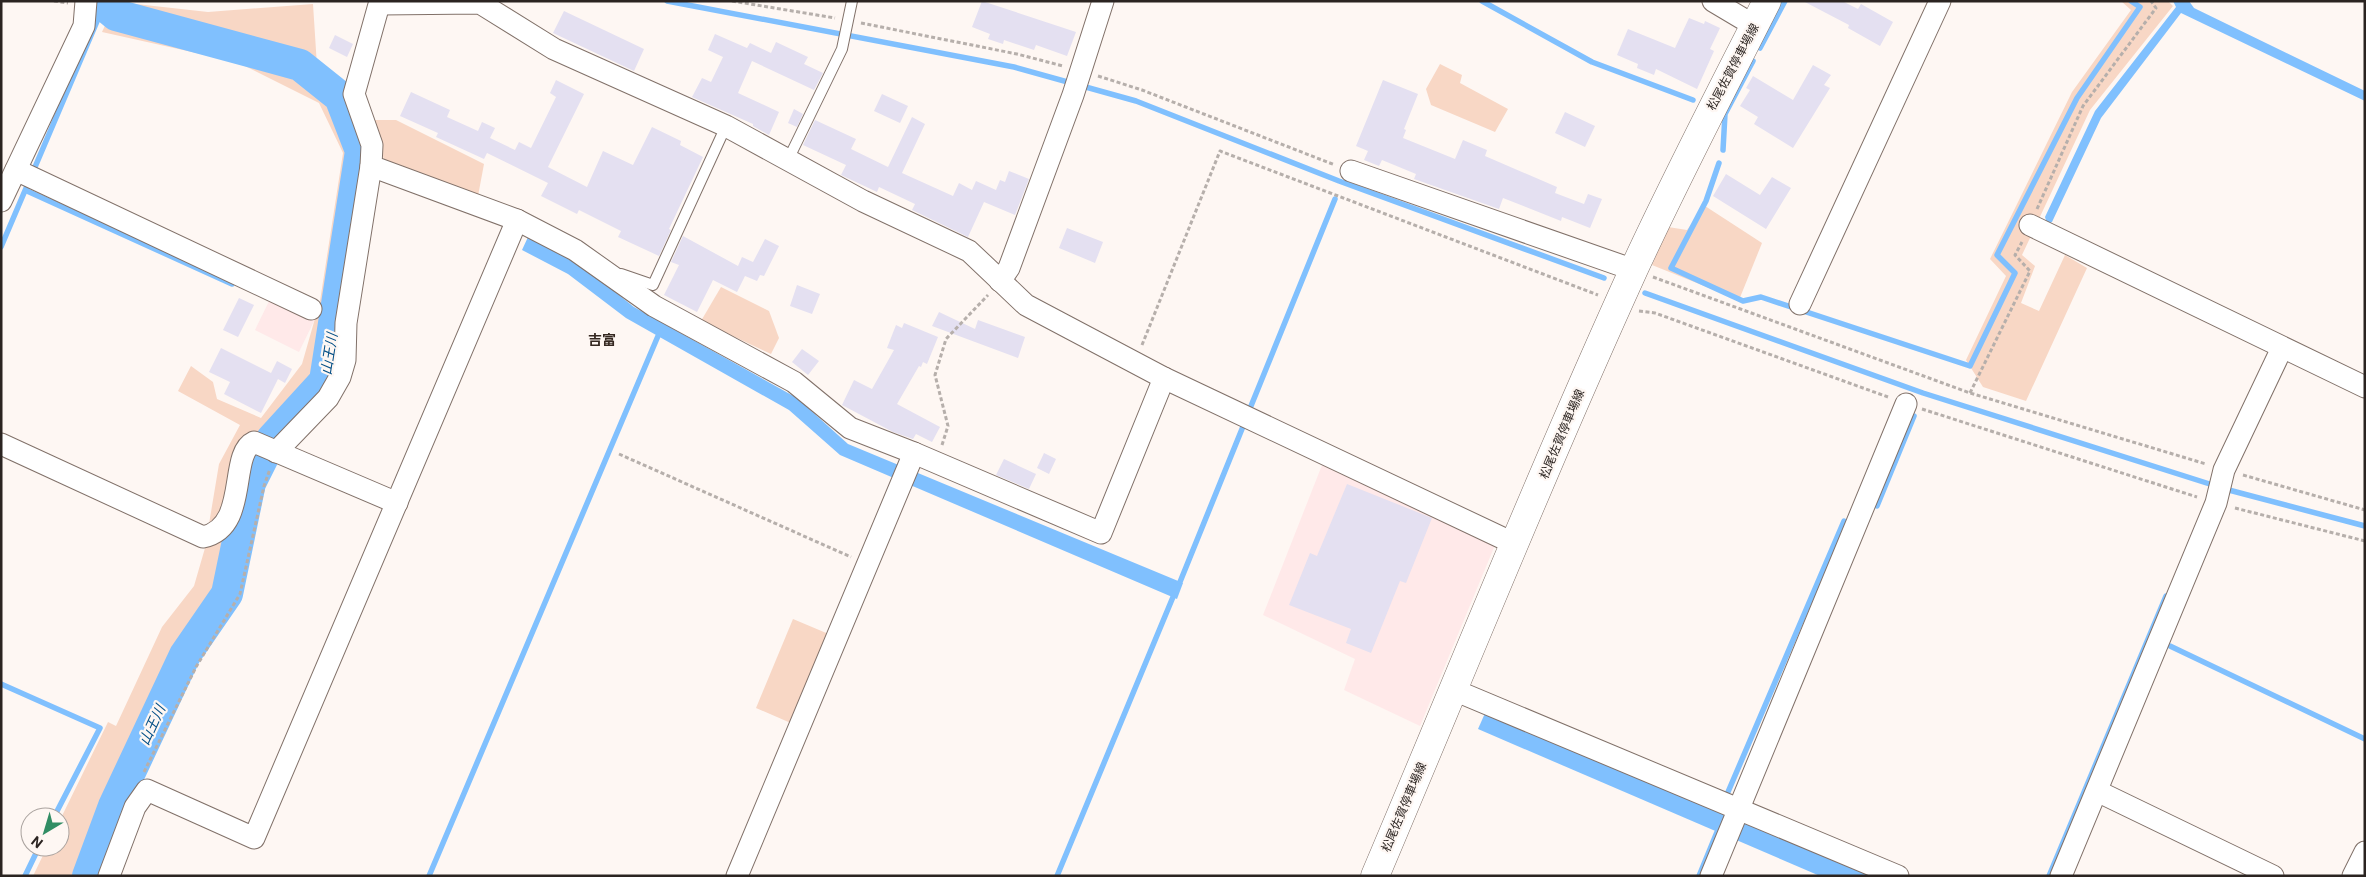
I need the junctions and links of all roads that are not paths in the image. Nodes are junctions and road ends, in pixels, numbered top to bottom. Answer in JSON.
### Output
{"nodes":[{"id":1,"x":86,"y":1,"type":"edge"},
{"id":2,"x":852,"y":1,"type":"edge"},
{"id":3,"x":1103,"y":1,"type":"edge"},
{"id":4,"x":1713,"y":1,"type":"edge"},
{"id":5,"x":1767,"y":1,"type":"edge"},
{"id":6,"x":1940,"y":1,"type":"edge"},
{"id":7,"x":380,"y":3,"type":"edge"},
{"id":8,"x":1755,"y":26,"type":"junction"},
{"id":9,"x":726,"y":126,"type":"junction"},
{"id":10,"x":788,"y":160,"type":"junction"},
{"id":11,"x":371,"y":166,"type":"junction"},
{"id":12,"x":16,"y":170,"type":"junction"},
{"id":13,"x":1351,"y":171,"type":"road end"},
{"id":14,"x":1,"y":201,"type":"edge"},
{"id":15,"x":517,"y":220,"type":"junction"},
{"id":16,"x":2030,"y":225,"type":"road end"},
{"id":17,"x":602,"y":268,"type":"junction"},
{"id":18,"x":1634,"y":270,"type":"junction"},
{"id":19,"x":1000,"y":281,"type":"junction"},
{"id":20,"x":1800,"y":304,"type":"dead end"},
{"id":21,"x":311,"y":309,"type":"dead end"},
{"id":22,"x":2282,"y":348,"type":"junction"},
{"id":23,"x":1164,"y":378,"type":"junction"},
{"id":24,"x":2365,"y":387,"type":"edge"},
{"id":25,"x":1906,"y":404,"type":"road end"},
{"id":26,"x":1,"y":444,"type":"edge"},
{"id":27,"x":276,"y":452,"type":"junction"},
{"id":28,"x":912,"y":458,"type":"junction"},
{"id":29,"x":397,"y":503,"type":"junction"},
{"id":30,"x":1515,"y":544,"type":"junction"},
{"id":31,"x":1454,"y":690,"type":"junction"},
{"id":32,"x":2097,"y":791,"type":"junction"},
{"id":33,"x":1739,"y":811,"type":"junction"},
{"id":34,"x":2365,"y":852,"type":"edge"},
{"id":35,"x":109,"y":876,"type":"edge"},
{"id":36,"x":737,"y":876,"type":"edge"},
{"id":37,"x":1375,"y":876,"type":"edge"},
{"id":38,"x":1711,"y":876,"type":"edge"},
{"id":39,"x":1898,"y":876,"type":"edge"},
{"id":40,"x":2060,"y":876,"type":"edge"},
{"id":41,"x":2273,"y":876,"type":"edge"},
{"id":42,"x":2353,"y":876,"type":"edge"}],
"edges":[{"from":1,"to":12,"type":"street"},
{"from":2,"to":10,"type":"lane"},
{"from":3,"to":19,"type":"street"},
{"from":4,"to":8,"type":"street"},
{"from":5,"to":8,"type":"main road","name":"松尾佐賀停車場線"},
{"from":6,"to":20,"type":"street"},
{"from":7,"to":9,"type":"street"},
{"from":7,"to":11,"type":"street"},
{"from":8,"to":18,"type":"main road","name":"松尾佐賀停車場線"},
{"from":9,"to":10,"type":"street"},
{"from":9,"to":17,"type":"lane"},
{"from":10,"to":19,"type":"street"},
{"from":11,"to":15,"type":"street"},
{"from":11,"to":27,"type":"street"},
{"from":12,"to":14,"type":"street"},
{"from":12,"to":21,"type":"street"},
{"from":13,"to":18,"type":"street"},
{"from":15,"to":17,"type":"street"},
{"from":15,"to":29,"type":"street"},
{"from":16,"to":22,"type":"street"},
{"from":17,"to":28,"type":"street"},
{"from":18,"to":30,"type":"main road","name":"松尾佐賀停車場線"},
{"from":19,"to":23,"type":"street"},
{"from":22,"to":24,"type":"street"},
{"from":22,"to":32,"type":"street"},
{"from":23,"to":28,"type":"street"},
{"from":23,"to":30,"type":"street"},
{"from":25,"to":33,"type":"street"},
{"from":26,"to":27,"type":"street"},
{"from":27,"to":29,"type":"street"},
{"from":28,"to":36,"type":"street"},
{"from":29,"to":35,"type":"street"},
{"from":30,"to":31,"type":"main road","name":"松尾佐賀停車場線"},
{"from":31,"to":33,"type":"street"},
{"from":31,"to":37,"type":"main road","name":"松尾佐賀停車場線"},
{"from":32,"to":40,"type":"street"},
{"from":32,"to":41,"type":"street"},
{"from":33,"to":38,"type":"street"},
{"from":33,"to":39,"type":"street"},
{"from":34,"to":42,"type":"street"}]}
